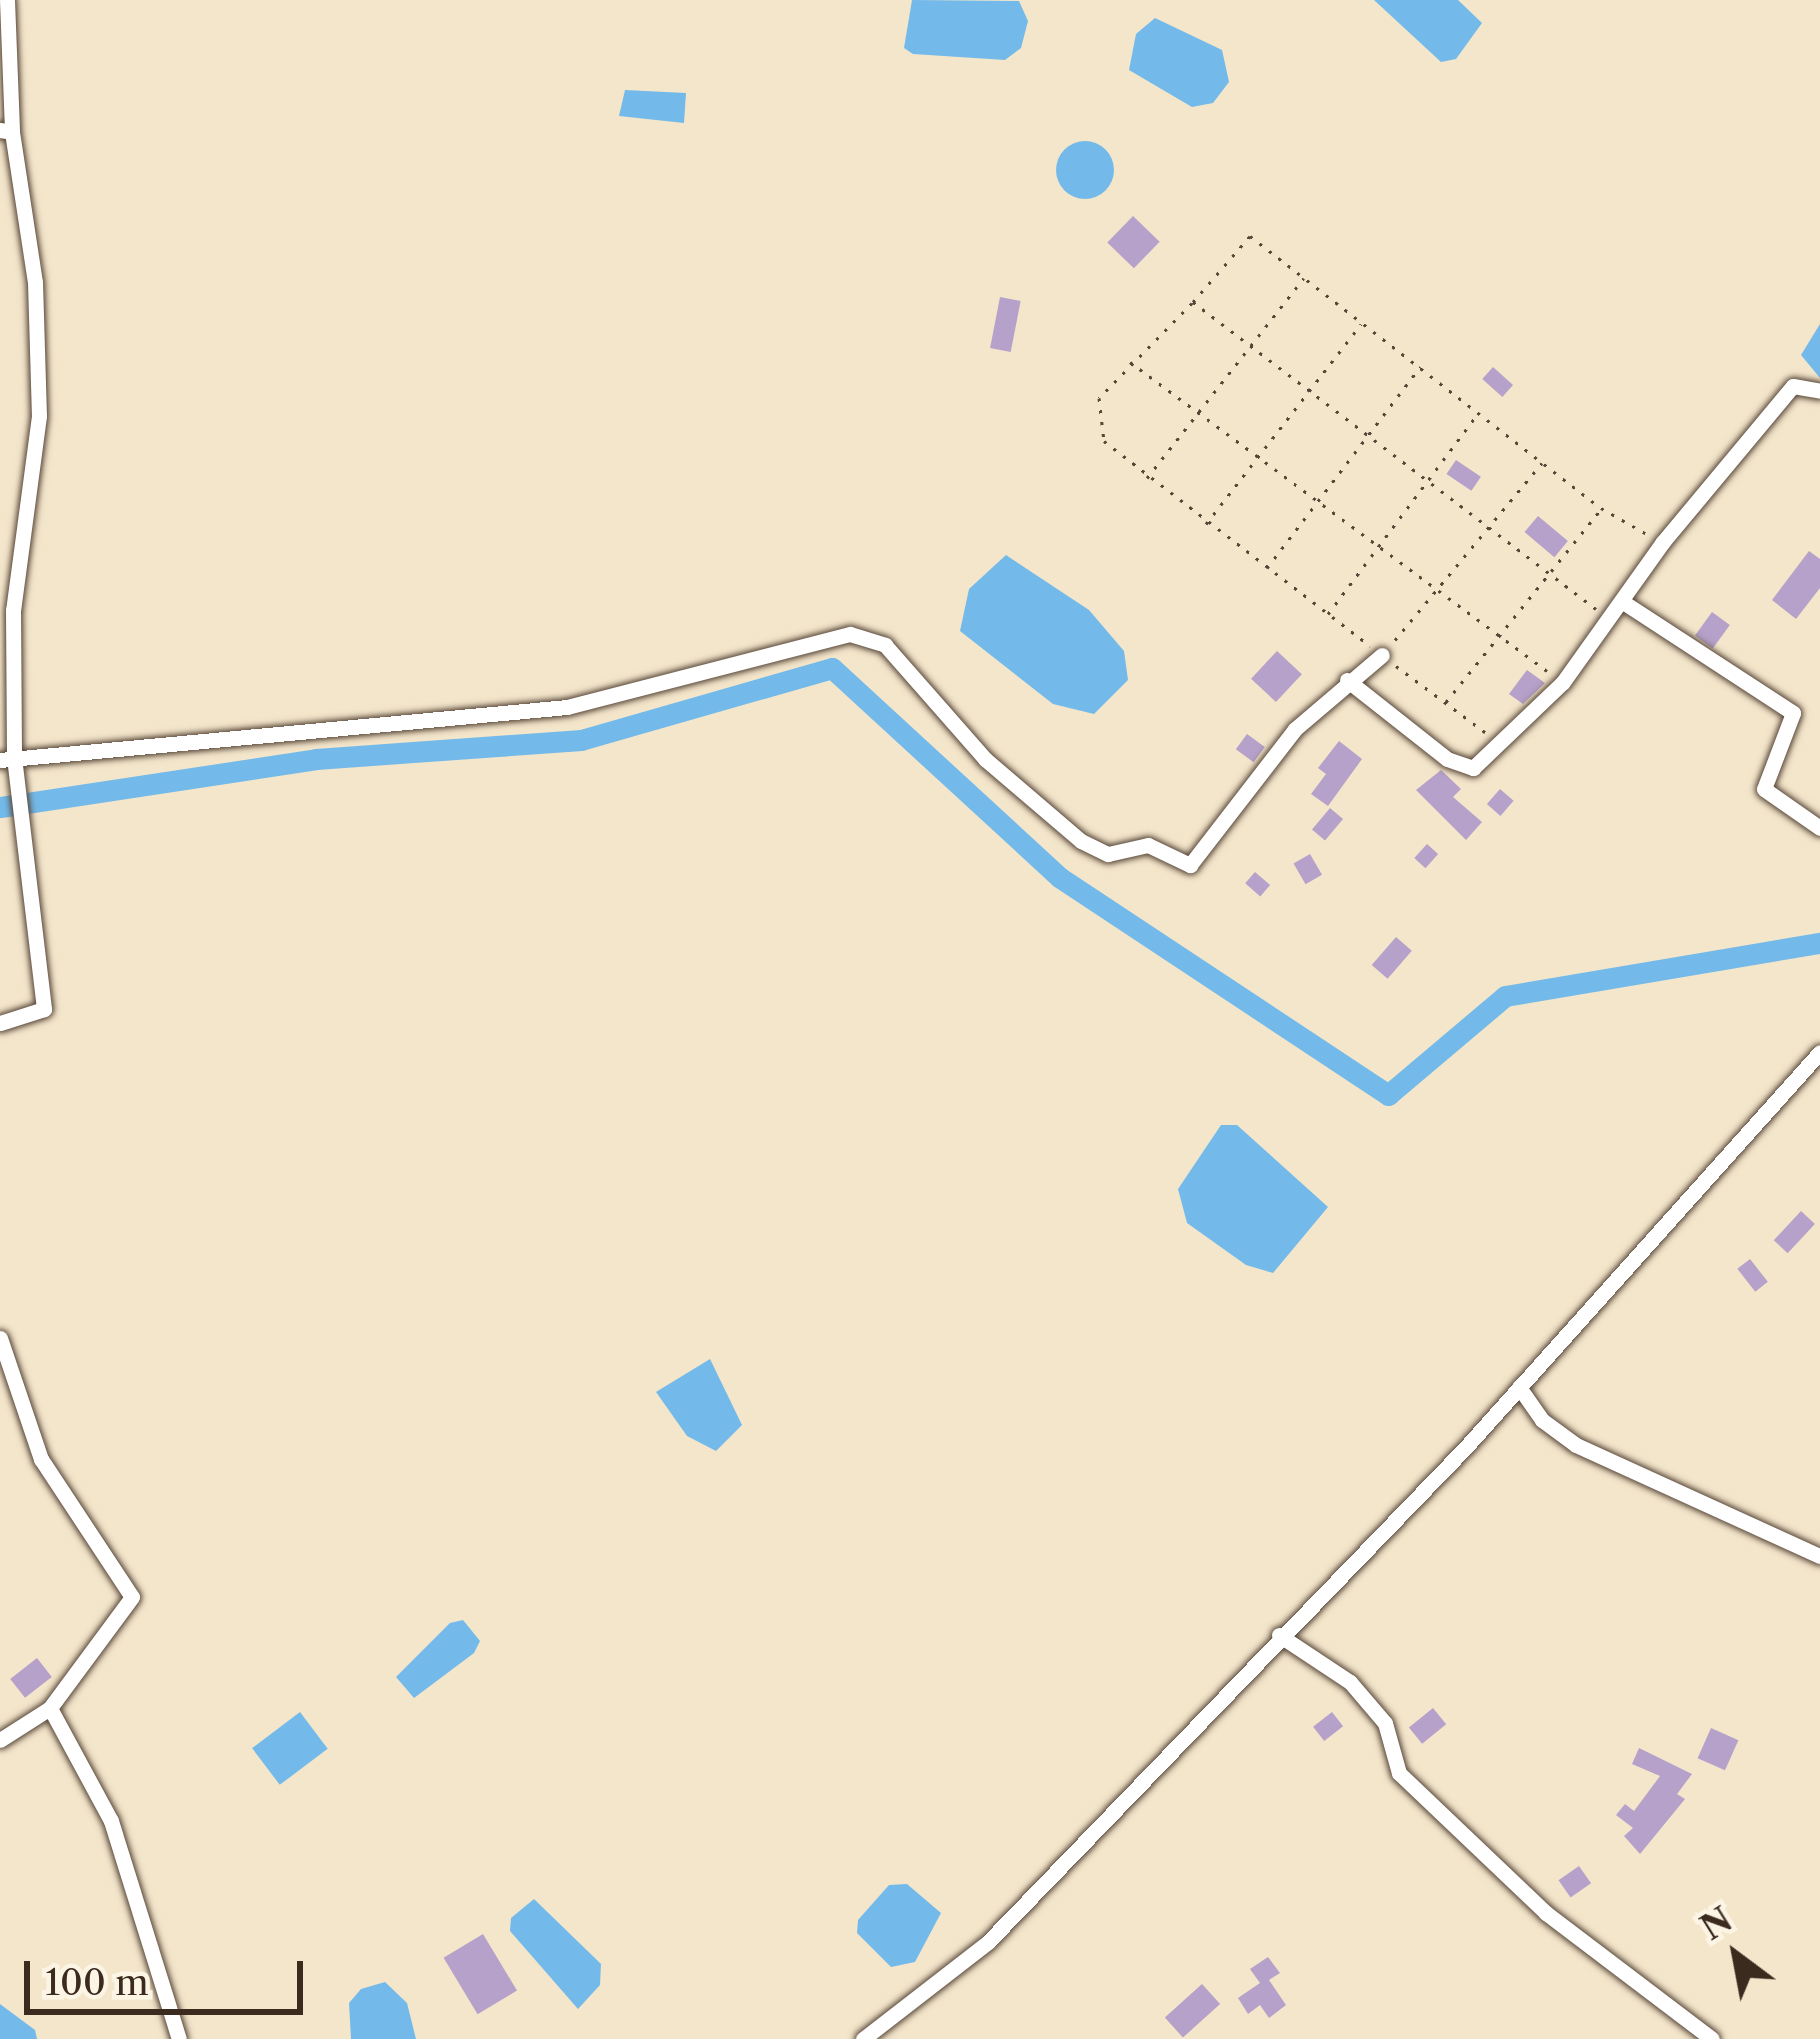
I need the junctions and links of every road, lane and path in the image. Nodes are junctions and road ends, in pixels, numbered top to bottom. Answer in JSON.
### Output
{"nodes":[{"id":1,"x":7,"y":0,"type":"edge"},
{"id":2,"x":6,"y":131,"type":"edge"},
{"id":3,"x":1304,"y":278,"type":"junction"},
{"id":4,"x":1193,"y":302,"type":"junction"},
{"id":5,"x":1362,"y":322,"type":"junction"},
{"id":6,"x":1250,"y":346,"type":"junction"},
{"id":7,"x":1129,"y":362,"type":"junction"},
{"id":8,"x":1420,"y":367,"type":"junction"},
{"id":9,"x":1820,"y":391,"type":"edge"},
{"id":10,"x":1310,"y":392,"type":"junction"},
{"id":11,"x":1478,"y":412,"type":"junction"},
{"id":12,"x":1197,"y":413,"type":"junction"},
{"id":13,"x":1369,"y":437,"type":"junction"},
{"id":14,"x":1256,"y":458,"type":"junction"},
{"id":15,"x":1543,"y":462,"type":"junction"},
{"id":16,"x":1145,"y":479,"type":"junction"},
{"id":17,"x":1427,"y":482,"type":"junction"},
{"id":18,"x":1317,"y":503,"type":"junction"},
{"id":19,"x":1601,"y":508,"type":"junction"},
{"id":20,"x":1206,"y":524,"type":"junction"},
{"id":21,"x":1492,"y":532,"type":"junction"},
{"id":22,"x":1662,"y":543,"type":"junction"},
{"id":23,"x":1378,"y":550,"type":"junction"},
{"id":24,"x":1266,"y":570,"type":"junction"},
{"id":25,"x":1549,"y":575,"type":"junction"},
{"id":26,"x":1437,"y":594,"type":"junction"},
{"id":27,"x":1623,"y":602,"type":"junction"},
{"id":28,"x":1328,"y":616,"type":"junction"},
{"id":29,"x":1610,"y":619,"type":"junction"},
{"id":30,"x":1500,"y":636,"type":"junction"},
{"id":31,"x":1382,"y":655,"type":"junction"},
{"id":32,"x":1347,"y":680,"type":"junction"},
{"id":33,"x":1562,"y":682,"type":"junction"},
{"id":34,"x":1444,"y":704,"type":"junction"},
{"id":35,"x":1503,"y":745,"type":"junction"},
{"id":36,"x":10,"y":764,"type":"edge"},
{"id":37,"x":1820,"y":828,"type":"edge"},
{"id":38,"x":0,"y":1023,"type":"edge"},
{"id":39,"x":1819,"y":1056,"type":"edge"},
{"id":40,"x":0,"y":1338,"type":"edge"},
{"id":41,"x":1520,"y":1387,"type":"junction"},
{"id":42,"x":1820,"y":1556,"type":"edge"},
{"id":43,"x":1279,"y":1635,"type":"junction"},
{"id":44,"x":50,"y":1708,"type":"junction"},
{"id":45,"x":0,"y":1740,"type":"edge"},
{"id":46,"x":178,"y":2039,"type":"edge"},
{"id":47,"x":863,"y":2039,"type":"edge"},
{"id":48,"x":1712,"y":2039,"type":"edge"}],
"edges":[{"from":1,"to":2,"type":"street"},
{"from":2,"to":36,"type":"street"},
{"from":3,"to":4,"type":"path"},
{"from":3,"to":5,"type":"path"},
{"from":3,"to":6,"type":"path"},
{"from":4,"to":6,"type":"path"},
{"from":4,"to":7,"type":"path"},
{"from":5,"to":8,"type":"path"},
{"from":5,"to":10,"type":"path"},
{"from":6,"to":10,"type":"path"},
{"from":6,"to":12,"type":"path"},
{"from":7,"to":12,"type":"path"},
{"from":7,"to":16,"type":"path"},
{"from":8,"to":11,"type":"path"},
{"from":8,"to":13,"type":"path"},
{"from":9,"to":22,"type":"street"},
{"from":10,"to":13,"type":"path"},
{"from":10,"to":14,"type":"path"},
{"from":11,"to":15,"type":"path"},
{"from":11,"to":17,"type":"path"},
{"from":12,"to":14,"type":"path"},
{"from":12,"to":16,"type":"path"},
{"from":13,"to":17,"type":"path"},
{"from":13,"to":18,"type":"path"},
{"from":14,"to":18,"type":"path"},
{"from":14,"to":20,"type":"path"},
{"from":15,"to":19,"type":"path"},
{"from":15,"to":21,"type":"path"},
{"from":16,"to":20,"type":"path"},
{"from":17,"to":21,"type":"path"},
{"from":17,"to":23,"type":"path"},
{"from":18,"to":23,"type":"path"},
{"from":18,"to":24,"type":"path"},
{"from":19,"to":22,"type":"path"},
{"from":19,"to":25,"type":"path"},
{"from":20,"to":24,"type":"path"},
{"from":21,"to":25,"type":"path"},
{"from":21,"to":26,"type":"path"},
{"from":22,"to":27,"type":"street"},
{"from":23,"to":26,"type":"path"},
{"from":23,"to":28,"type":"path"},
{"from":24,"to":28,"type":"path"},
{"from":25,"to":29,"type":"path"},
{"from":25,"to":30,"type":"path"},
{"from":26,"to":30,"type":"path"},
{"from":26,"to":31,"type":"path"},
{"from":27,"to":29,"type":"street"},
{"from":27,"to":37,"type":"street"},
{"from":28,"to":31,"type":"path"},
{"from":29,"to":33,"type":"street"},
{"from":30,"to":33,"type":"path"},
{"from":30,"to":34,"type":"path"},
{"from":31,"to":32,"type":"street"},
{"from":31,"to":34,"type":"path"},
{"from":32,"to":35,"type":"street"},
{"from":32,"to":36,"type":"street"},
{"from":33,"to":35,"type":"street"},
{"from":34,"to":35,"type":"path"},
{"from":36,"to":38,"type":"street"},
{"from":39,"to":41,"type":"street"},
{"from":40,"to":44,"type":"street"},
{"from":41,"to":42,"type":"street"},
{"from":41,"to":43,"type":"street"},
{"from":43,"to":47,"type":"street"},
{"from":43,"to":48,"type":"street"},
{"from":44,"to":45,"type":"street"},
{"from":44,"to":46,"type":"street"}]}
